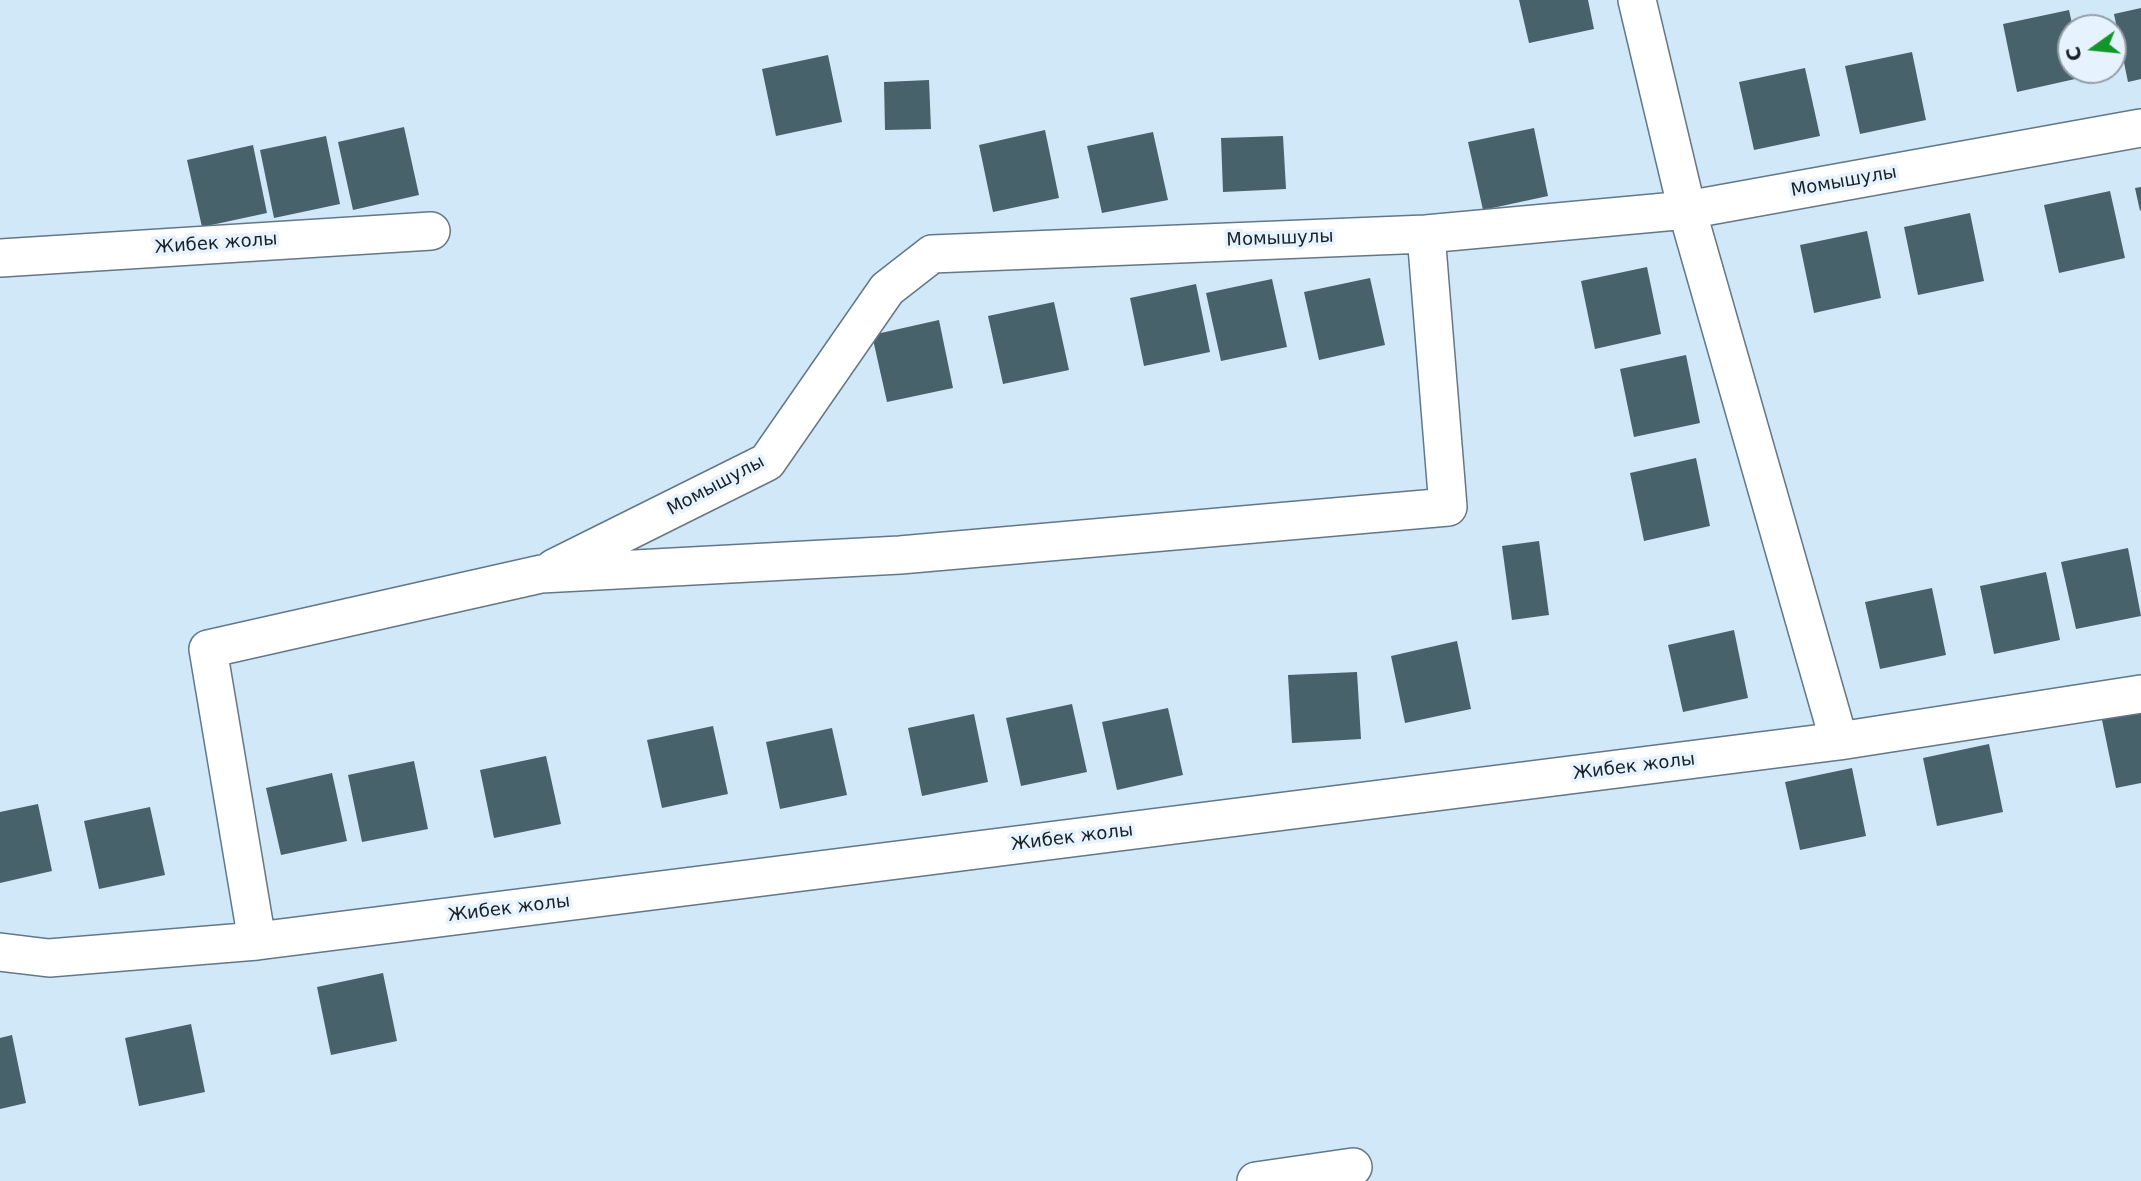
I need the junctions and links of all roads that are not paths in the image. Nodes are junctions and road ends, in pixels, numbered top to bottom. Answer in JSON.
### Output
{"nodes":[{"id":1,"x":1637,"y":0,"type":"edge"},
{"id":2,"x":2141,"y":128,"type":"edge"},
{"id":3,"x":1687,"y":210,"type":"junction"},
{"id":4,"x":431,"y":231,"type":"dead end"},
{"id":5,"x":1426,"y":234,"type":"junction"},
{"id":6,"x":0,"y":258,"type":"edge"},
{"id":7,"x":541,"y":574,"type":"junction"},
{"id":8,"x":2141,"y":694,"type":"edge"},
{"id":9,"x":1839,"y":741,"type":"junction"},
{"id":10,"x":257,"y":941,"type":"junction"},
{"id":11,"x":0,"y":952,"type":"edge"},
{"id":12,"x":1353,"y":1167,"type":"dead end"},
{"id":13,"x":1256,"y":1181,"type":"edge"}],
"edges":[{"from":1,"to":3,"type":"street"},
{"from":2,"to":3,"type":"street","name":"Момышулы"},
{"from":3,"to":5,"type":"street","name":"Момышулы"},
{"from":3,"to":9,"type":"street"},
{"from":4,"to":6,"type":"street","name":"Жибек жолы"},
{"from":5,"to":7,"type":"street","name":"Момышулы"},
{"from":5,"to":7,"type":"street"},
{"from":7,"to":10,"type":"street"},
{"from":8,"to":9,"type":"street","name":"Жибек жолы"},
{"from":9,"to":10,"type":"street","name":"Жибек жолы"},
{"from":10,"to":11,"type":"street","name":"Жибек жолы"},
{"from":12,"to":13,"type":"street"}]}
